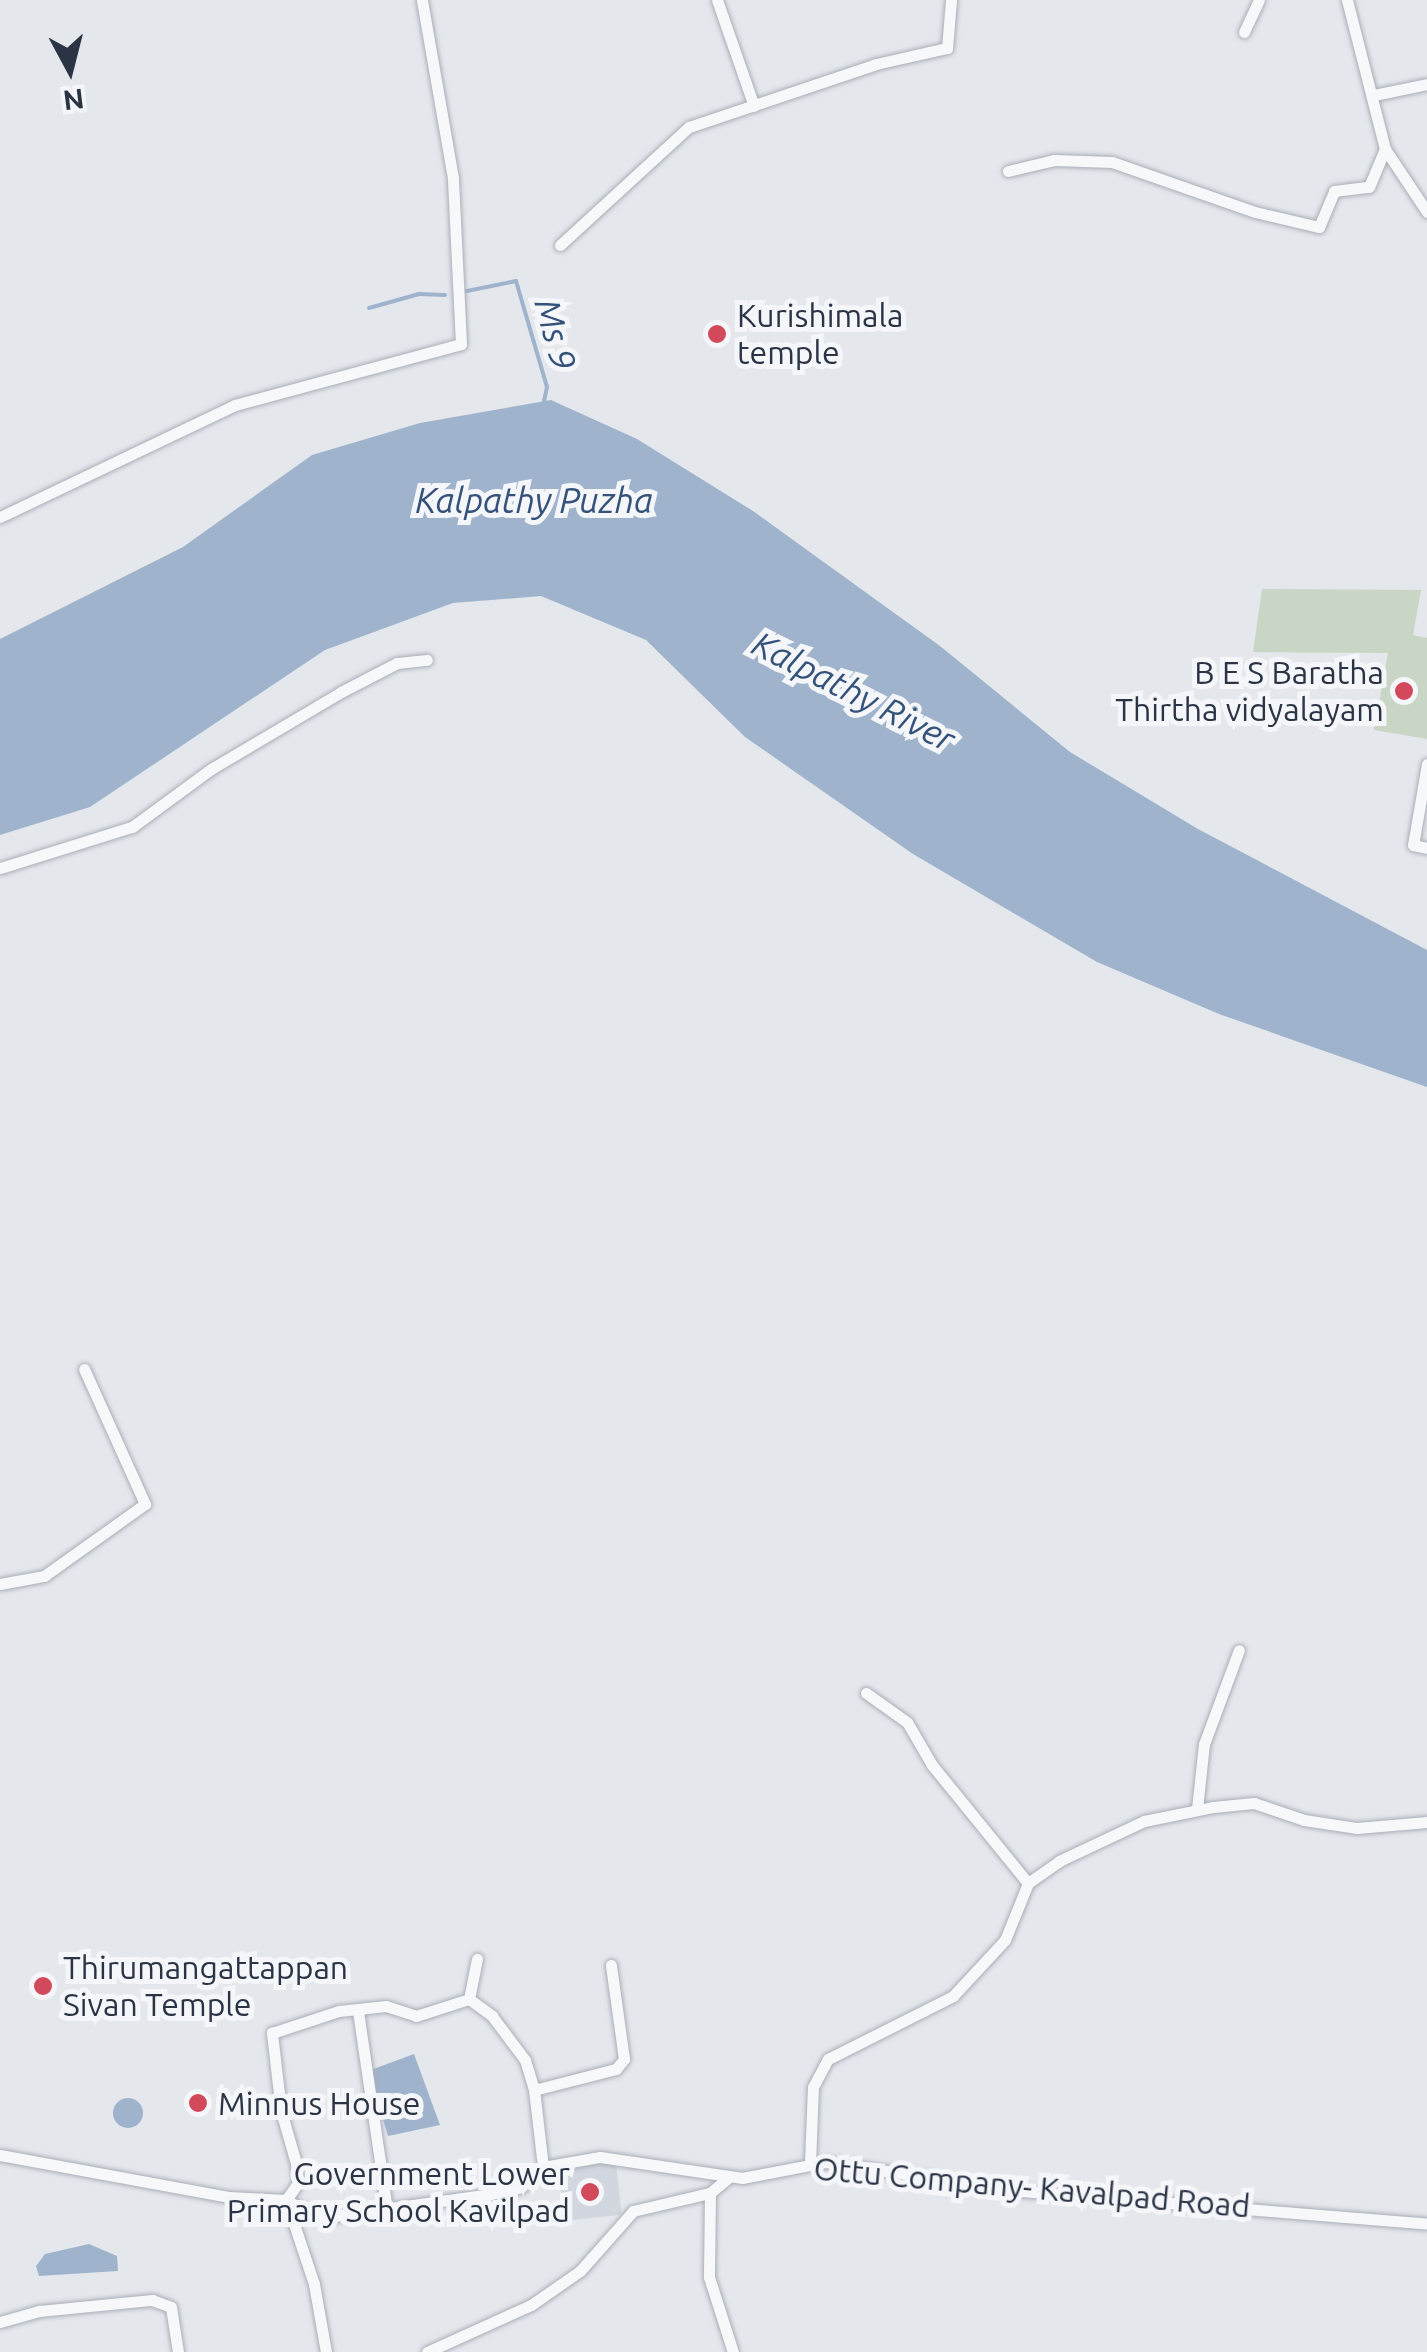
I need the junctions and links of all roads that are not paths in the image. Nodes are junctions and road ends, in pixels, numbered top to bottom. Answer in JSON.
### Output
{"nodes":[{"id":1,"x":422,"y":0,"type":"edge"},
{"id":2,"x":717,"y":0,"type":"edge"},
{"id":3,"x":951,"y":0,"type":"edge"},
{"id":4,"x":1259,"y":0,"type":"edge"},
{"id":5,"x":1347,"y":0,"type":"edge"},
{"id":6,"x":1244,"y":32,"type":"dead end"},
{"id":7,"x":1427,"y":84,"type":"edge"},
{"id":8,"x":1374,"y":95,"type":"junction"},
{"id":9,"x":754,"y":106,"type":"junction"},
{"id":10,"x":1385,"y":148,"type":"junction"},
{"id":11,"x":1008,"y":170,"type":"dead end"},
{"id":12,"x":1427,"y":212,"type":"edge"},
{"id":13,"x":560,"y":245,"type":"dead end"},
{"id":14,"x":0,"y":517,"type":"edge"},
{"id":15,"x":427,"y":660,"type":"dead end"},
{"id":16,"x":1427,"y":764,"type":"edge"},
{"id":17,"x":1427,"y":848,"type":"edge"},
{"id":18,"x":0,"y":868,"type":"edge"},
{"id":19,"x":84,"y":1369,"type":"dead end"},
{"id":20,"x":0,"y":1584,"type":"edge"},
{"id":21,"x":1239,"y":1650,"type":"dead end"},
{"id":22,"x":866,"y":1693,"type":"dead end"},
{"id":23,"x":1197,"y":1808,"type":"junction"},
{"id":24,"x":1427,"y":1822,"type":"edge"},
{"id":25,"x":1028,"y":1883,"type":"junction"},
{"id":26,"x":477,"y":1958,"type":"dead end"},
{"id":27,"x":611,"y":1965,"type":"dead end"},
{"id":28,"x":468,"y":1999,"type":"junction"},
{"id":29,"x":358,"y":2010,"type":"junction"},
{"id":30,"x":534,"y":2090,"type":"junction"},
{"id":31,"x":0,"y":2155,"type":"edge"},
{"id":32,"x":810,"y":2164,"type":"junction"},
{"id":33,"x":543,"y":2167,"type":"junction"},
{"id":34,"x":730,"y":2176,"type":"junction"},
{"id":35,"x":710,"y":2193,"type":"junction"},
{"id":36,"x":286,"y":2200,"type":"junction"},
{"id":37,"x":388,"y":2211,"type":"junction"},
{"id":38,"x":1427,"y":2224,"type":"edge"},
{"id":39,"x":0,"y":2322,"type":"edge"},
{"id":40,"x":178,"y":2352,"type":"edge"},
{"id":41,"x":326,"y":2352,"type":"edge"},
{"id":42,"x":428,"y":2352,"type":"edge"},
{"id":43,"x":733,"y":2352,"type":"edge"}],
"edges":[{"from":1,"to":14,"type":"street"},
{"from":2,"to":9,"type":"street"},
{"from":3,"to":9,"type":"street"},
{"from":4,"to":6,"type":"street"},
{"from":5,"to":8,"type":"street"},
{"from":7,"to":8,"type":"street"},
{"from":8,"to":10,"type":"street"},
{"from":9,"to":13,"type":"street"},
{"from":10,"to":11,"type":"street"},
{"from":10,"to":12,"type":"street"},
{"from":15,"to":18,"type":"street"},
{"from":16,"to":17,"type":"street"},
{"from":19,"to":20,"type":"street"},
{"from":21,"to":23,"type":"street"},
{"from":22,"to":25,"type":"street"},
{"from":23,"to":24,"type":"street"},
{"from":23,"to":25,"type":"street"},
{"from":25,"to":32,"type":"street"},
{"from":26,"to":28,"type":"street"},
{"from":27,"to":30,"type":"street"},
{"from":28,"to":29,"type":"street"},
{"from":28,"to":30,"type":"street"},
{"from":29,"to":36,"type":"street"},
{"from":29,"to":37,"type":"street"},
{"from":30,"to":33,"type":"street"},
{"from":31,"to":36,"type":"street","name":"Ottu Company- Kavalpad Road"},
{"from":32,"to":34,"type":"street","name":"Ottu Company- Kavalpad Road"},
{"from":32,"to":38,"type":"street","name":"Ottu Company- Kavalpad Road"},
{"from":33,"to":34,"type":"street","name":"Ottu Company- Kavalpad Road"},
{"from":33,"to":37,"type":"street","name":"Ottu Company- Kavalpad Road"},
{"from":34,"to":35,"type":"street"},
{"from":35,"to":42,"type":"street"},
{"from":35,"to":43,"type":"street"},
{"from":36,"to":37,"type":"street","name":"Ottu Company- Kavalpad Road"},
{"from":36,"to":41,"type":"street"},
{"from":39,"to":40,"type":"street"}]}
